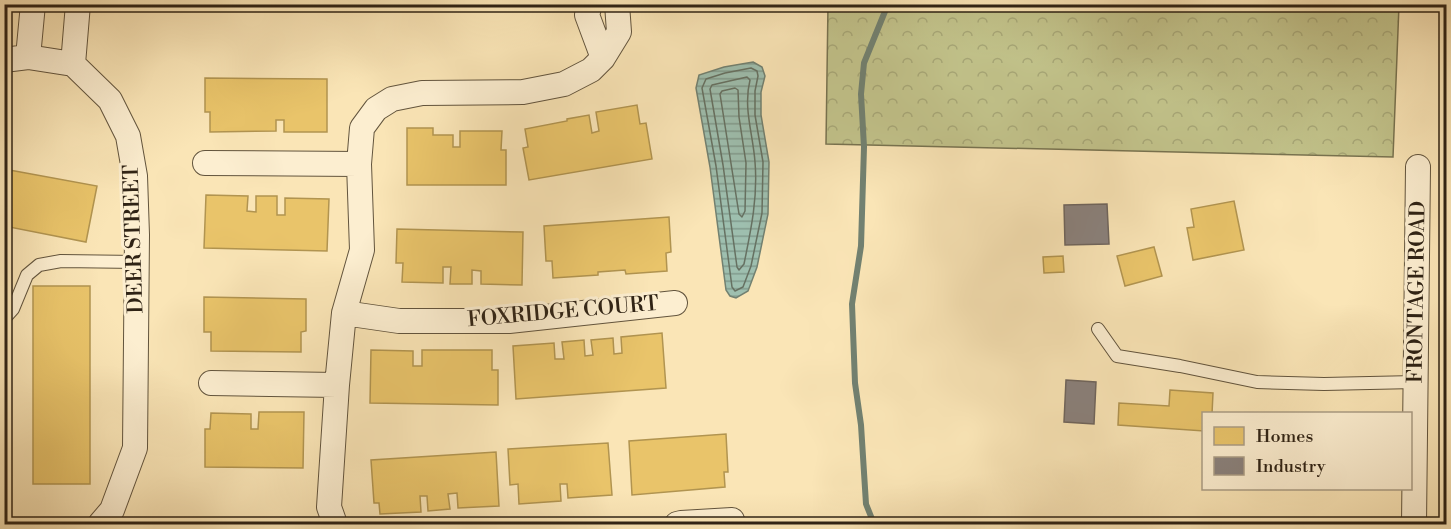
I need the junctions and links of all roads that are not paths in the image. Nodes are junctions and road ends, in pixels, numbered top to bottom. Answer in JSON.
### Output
{"nodes":[{"id":1,"x":33,"y":4,"type":"edge"},
{"id":2,"x":78,"y":4,"type":"edge"},
{"id":3,"x":590,"y":4,"type":"edge"},
{"id":4,"x":617,"y":4,"type":"edge"},
{"id":5,"x":603,"y":58,"type":"junction"},
{"id":6,"x":16,"y":59,"type":"edge"},
{"id":7,"x":73,"y":64,"type":"junction"},
{"id":8,"x":205,"y":163,"type":"dead end"},
{"id":9,"x":359,"y":164,"type":"junction"},
{"id":10,"x":1418,"y":167,"type":"dead end"},
{"id":11,"x":137,"y":262,"type":"junction"},
{"id":12,"x":675,"y":303,"type":"dead end"},
{"id":13,"x":345,"y":313,"type":"junction"},
{"id":14,"x":4,"y":319,"type":"edge"},
{"id":15,"x":1098,"y":329,"type":"dead end"},
{"id":16,"x":1415,"y":382,"type":"junction"},
{"id":17,"x":211,"y":383,"type":"dead end"},
{"id":18,"x":336,"y":385,"type":"junction"},
{"id":19,"x":732,"y":520,"type":"dead end"},
{"id":20,"x":100,"y":525,"type":"edge"},
{"id":21,"x":335,"y":525,"type":"edge"},
{"id":22,"x":677,"y":525,"type":"edge"},
{"id":23,"x":1414,"y":525,"type":"edge"}],
"edges":[{"from":1,"to":6,"type":"street"},
{"from":2,"to":7,"type":"street"},
{"from":3,"to":5,"type":"street"},
{"from":4,"to":5,"type":"street"},
{"from":5,"to":9,"type":"street"},
{"from":6,"to":7,"type":"street"},
{"from":7,"to":11,"type":"street","name":"DEER STREET"},
{"from":8,"to":9,"type":"street"},
{"from":9,"to":13,"type":"street"},
{"from":10,"to":16,"type":"street","name":"FRONTAGE ROAD"},
{"from":11,"to":14,"type":"lane"},
{"from":11,"to":20,"type":"street","name":"DEER STREET"},
{"from":12,"to":13,"type":"street","name":"FOXRIDGE COURT"},
{"from":13,"to":18,"type":"street"},
{"from":15,"to":16,"type":"lane"},
{"from":16,"to":23,"type":"street","name":"FRONTAGE ROAD"},
{"from":17,"to":18,"type":"street"},
{"from":18,"to":21,"type":"street"},
{"from":19,"to":22,"type":"street"}]}
